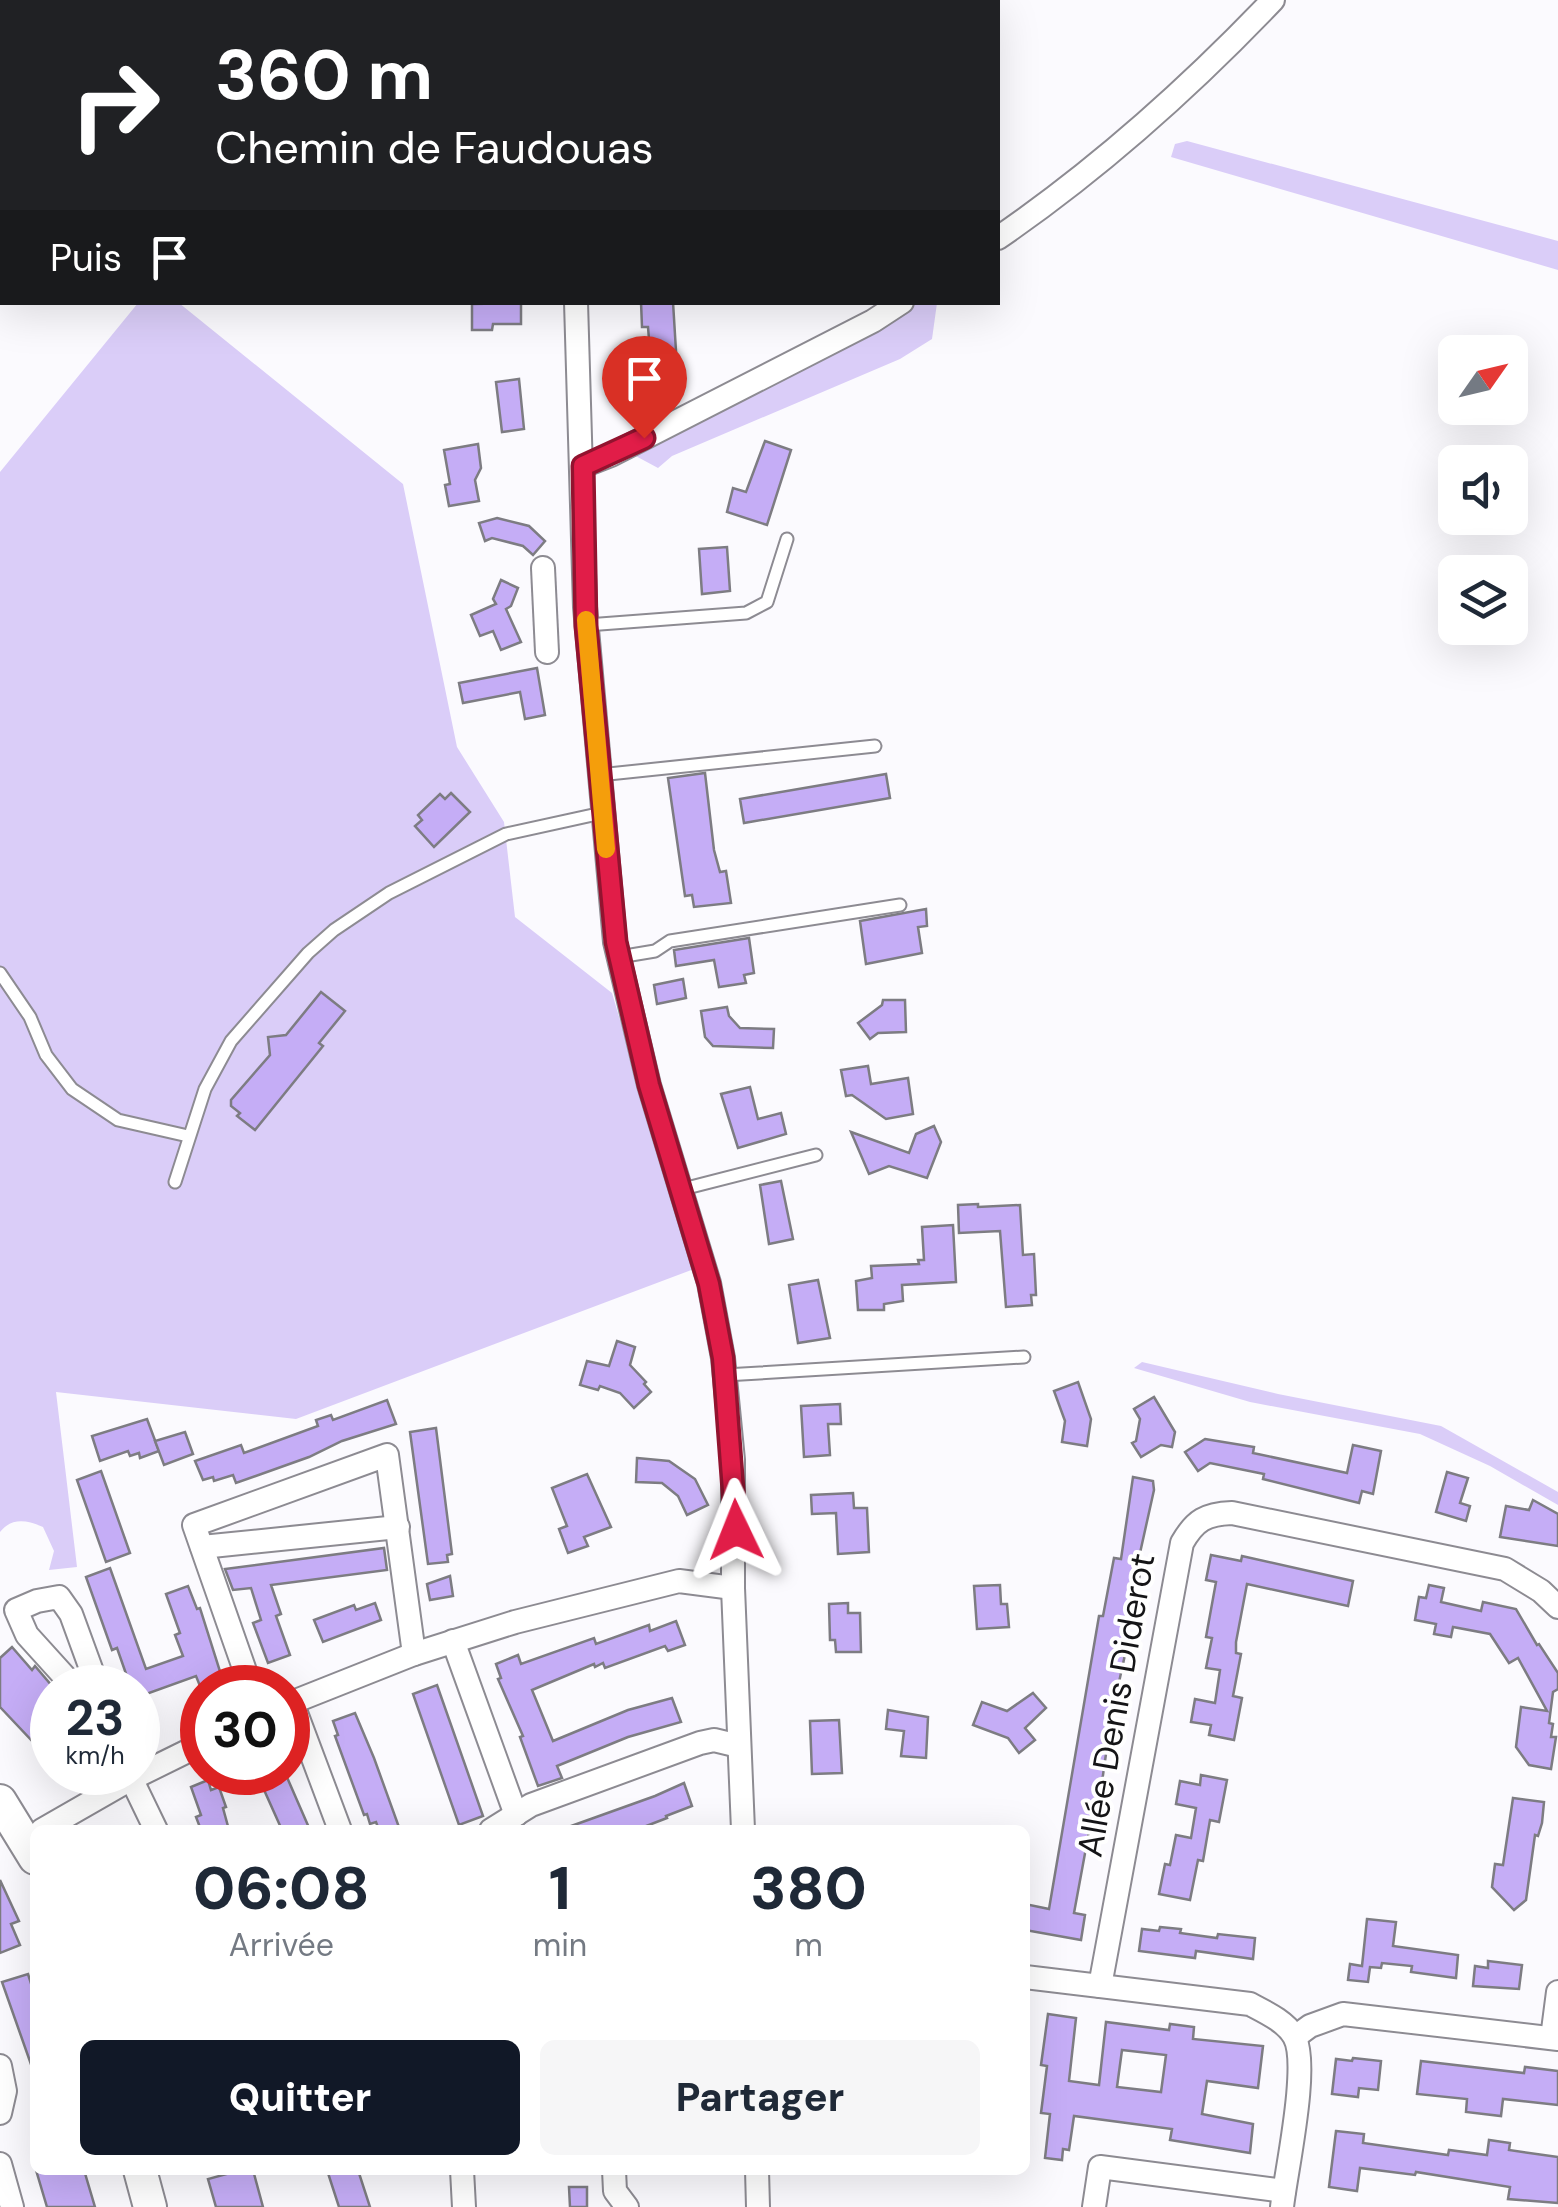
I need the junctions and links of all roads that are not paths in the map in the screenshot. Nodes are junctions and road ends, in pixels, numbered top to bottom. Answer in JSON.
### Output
{"nodes":[{"id":1,"x":1272,"y":0,"type":"edge"},
{"id":2,"x":1000,"y":237,"type":"edge"},
{"id":3,"x":576,"y":305,"type":"edge"},
{"id":4,"x":898,"y":305,"type":"edge"},
{"id":5,"x":583,"y":466,"type":"junction"},
{"id":6,"x":787,"y":539,"type":"dead end"},
{"id":7,"x":543,"y":568,"type":"dead end"},
{"id":8,"x":545,"y":610,"type":"junction"},
{"id":9,"x":586,"y":616,"type":"junction"},
{"id":10,"x":548,"y":652,"type":"dead end"},
{"id":11,"x":875,"y":746,"type":"dead end"},
{"id":12,"x":599,"y":775,"type":"junction"},
{"id":13,"x":602,"y":813,"type":"junction"},
{"id":14,"x":900,"y":905,"type":"dead end"},
{"id":15,"x":619,"y":957,"type":"junction"},
{"id":16,"x":0,"y":974,"type":"edge"},
{"id":17,"x":188,"y":1136,"type":"junction"},
{"id":18,"x":816,"y":1156,"type":"dead end"},
{"id":19,"x":174,"y":1182,"type":"dead end"},
{"id":20,"x":679,"y":1190,"type":"junction"},
{"id":21,"x":1024,"y":1357,"type":"dead end"},
{"id":22,"x":724,"y":1375,"type":"junction"},
{"id":23,"x":398,"y":1527,"type":"junction"},
{"id":24,"x":202,"y":1547,"type":"junction"},
{"id":25,"x":734,"y":1588,"type":"junction"},
{"id":26,"x":1558,"y":1607,"type":"edge"},
{"id":27,"x":453,"y":1641,"type":"junction"},
{"id":28,"x":414,"y":1654,"type":"junction"},
{"id":29,"x":54,"y":1665,"type":"edge"},
{"id":30,"x":90,"y":1665,"type":"edge"},
{"id":31,"x":242,"y":1665,"type":"edge"},
{"id":32,"x":310,"y":1695,"type":"edge"},
{"id":33,"x":739,"y":1746,"type":"junction"},
{"id":34,"x":310,"y":1754,"type":"edge"},
{"id":35,"x":102,"y":1795,"type":"edge"},
{"id":36,"x":139,"y":1795,"type":"edge"},
{"id":37,"x":0,"y":1801,"type":"edge"},
{"id":38,"x":516,"y":1815,"type":"junction"},
{"id":39,"x":56,"y":1825,"type":"edge"},
{"id":40,"x":154,"y":1825,"type":"edge"},
{"id":41,"x":338,"y":1825,"type":"edge"},
{"id":42,"x":499,"y":1825,"type":"edge"},
{"id":43,"x":743,"y":1825,"type":"edge"},
{"id":44,"x":30,"y":1835,"type":"edge"},
{"id":45,"x":1030,"y":1978,"type":"edge"},
{"id":46,"x":1100,"y":1986,"type":"junction"},
{"id":47,"x":1558,"y":1992,"type":"edge"},
{"id":48,"x":1295,"y":2037,"type":"junction"},
{"id":49,"x":1555,"y":2038,"type":"edge"},
{"id":50,"x":0,"y":2066,"type":"edge"},
{"id":51,"x":0,"y":2113,"type":"edge"},
{"id":52,"x":0,"y":2164,"type":"edge"},
{"id":53,"x":141,"y":2175,"type":"edge"},
{"id":54,"x":462,"y":2175,"type":"edge"},
{"id":55,"x":614,"y":2175,"type":"edge"},
{"id":56,"x":757,"y":2175,"type":"edge"},
{"id":57,"x":1283,"y":2199,"type":"edge"},
{"id":58,"x":12,"y":2207,"type":"edge"},
{"id":59,"x":150,"y":2207,"type":"edge"},
{"id":60,"x":464,"y":2207,"type":"edge"},
{"id":61,"x":627,"y":2207,"type":"edge"},
{"id":62,"x":758,"y":2207,"type":"edge"},
{"id":63,"x":1094,"y":2207,"type":"edge"}],
"edges":[{"from":1,"to":2,"type":"street"},
{"from":3,"to":5,"type":"street"},
{"from":4,"to":5,"type":"street"},
{"from":5,"to":9,"type":"street"},
{"from":6,"to":9,"type":"lane"},
{"from":7,"to":8,"type":"street"},
{"from":8,"to":9,"type":"street"},
{"from":8,"to":10,"type":"street"},
{"from":9,"to":12,"type":"street"},
{"from":11,"to":12,"type":"lane"},
{"from":12,"to":13,"type":"street"},
{"from":13,"to":15,"type":"street"},
{"from":13,"to":17,"type":"lane"},
{"from":14,"to":15,"type":"lane"},
{"from":15,"to":20,"type":"street"},
{"from":16,"to":17,"type":"lane"},
{"from":17,"to":19,"type":"lane"},
{"from":18,"to":20,"type":"lane"},
{"from":20,"to":22,"type":"street"},
{"from":21,"to":22,"type":"lane"},
{"from":22,"to":25,"type":"street"},
{"from":23,"to":24,"type":"street"},
{"from":23,"to":24,"type":"street"},
{"from":23,"to":28,"type":"street"},
{"from":24,"to":31,"type":"street"},
{"from":25,"to":27,"type":"street"},
{"from":25,"to":33,"type":"street"},
{"from":26,"to":46,"type":"street","name":"Allée Denis Diderot"},
{"from":27,"to":28,"type":"street"},
{"from":27,"to":38,"type":"street"},
{"from":28,"to":32,"type":"street"},
{"from":29,"to":30,"type":"street"},
{"from":33,"to":38,"type":"street"},
{"from":33,"to":43,"type":"street"},
{"from":34,"to":41,"type":"street"},
{"from":35,"to":39,"type":"street"},
{"from":36,"to":40,"type":"street"},
{"from":37,"to":44,"type":"street"},
{"from":38,"to":42,"type":"street"},
{"from":45,"to":46,"type":"street"},
{"from":46,"to":48,"type":"street"},
{"from":47,"to":49,"type":"street"},
{"from":48,"to":49,"type":"street"},
{"from":48,"to":57,"type":"street"},
{"from":50,"to":51,"type":"street"},
{"from":52,"to":58,"type":"street"},
{"from":53,"to":59,"type":"street"},
{"from":54,"to":60,"type":"street"},
{"from":55,"to":61,"type":"street"},
{"from":56,"to":62,"type":"street"},
{"from":57,"to":63,"type":"street"}]}
